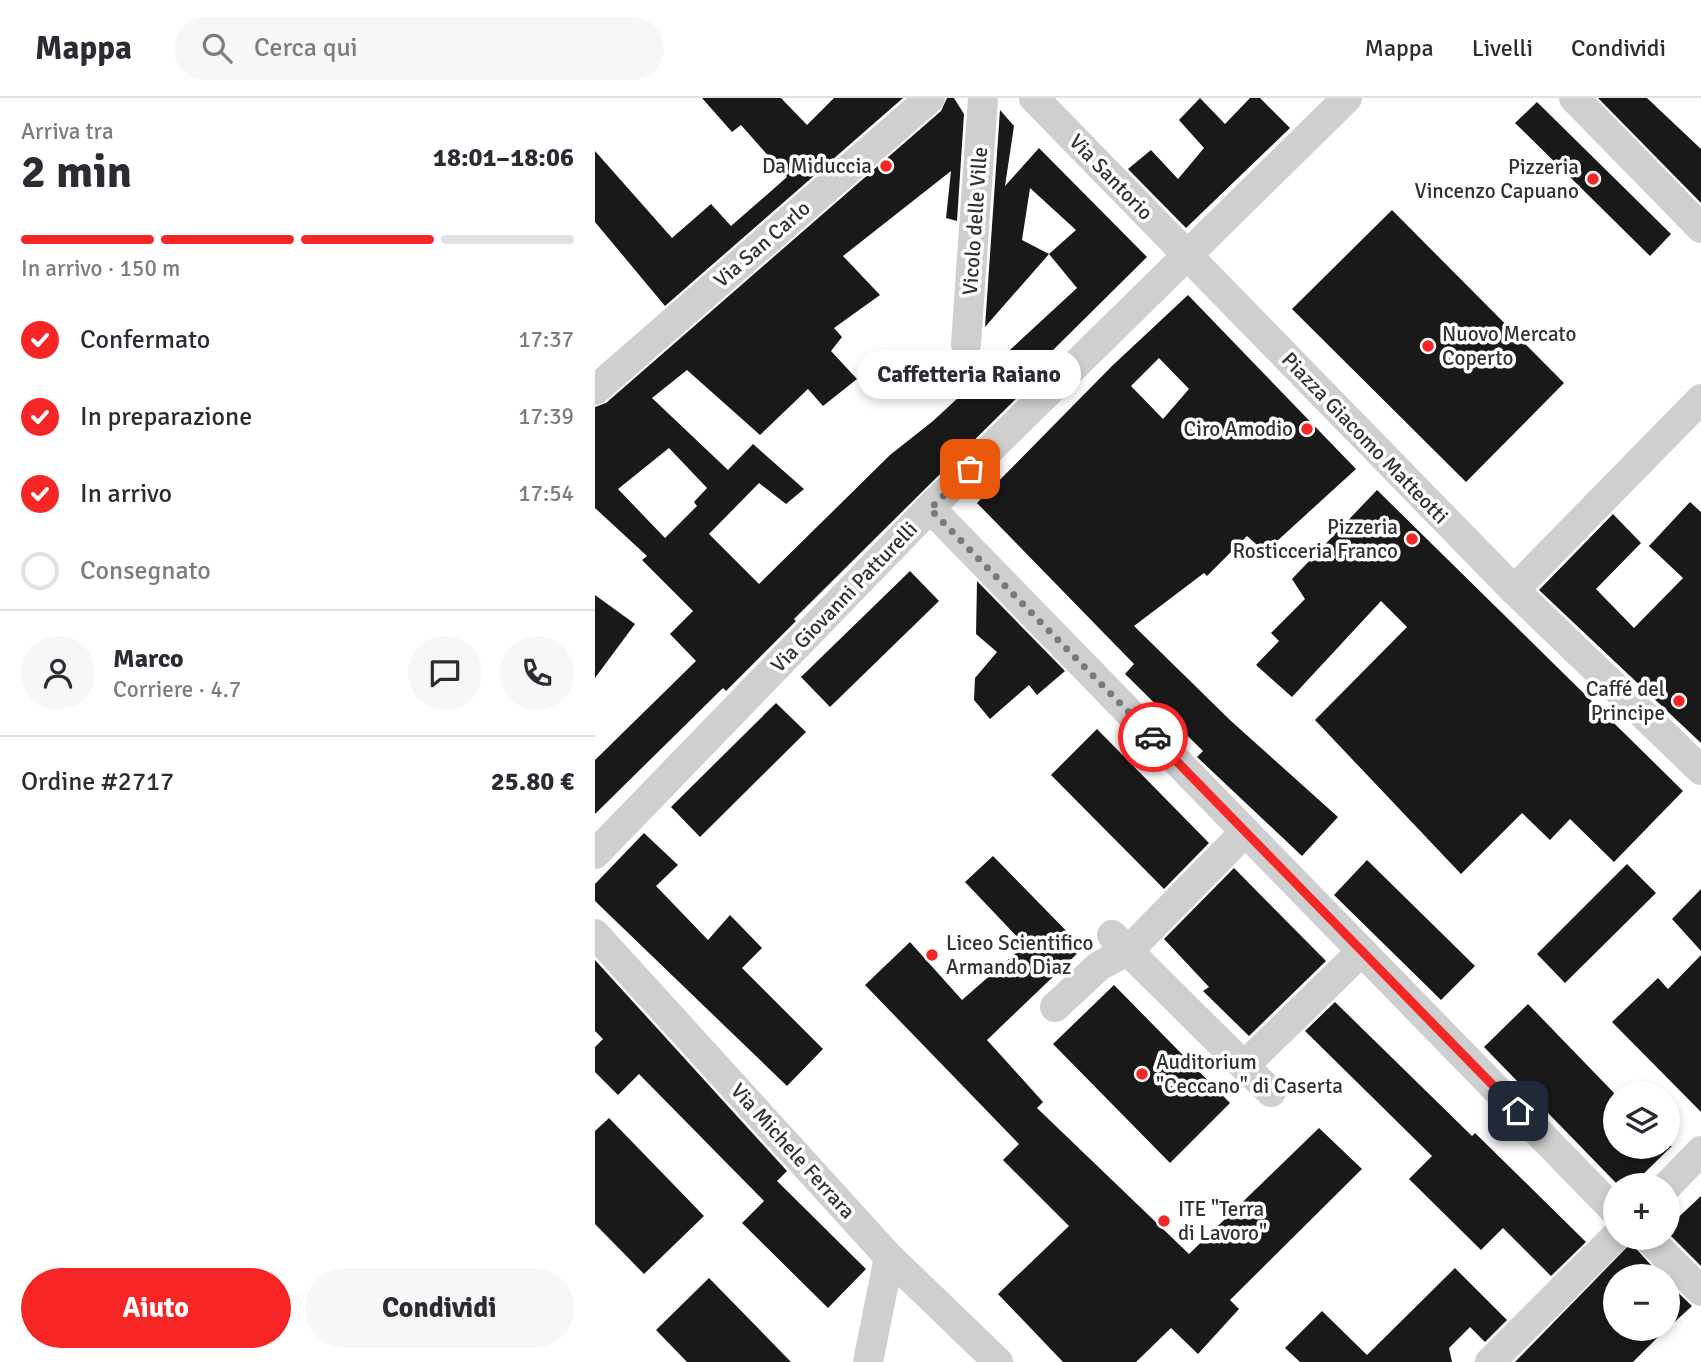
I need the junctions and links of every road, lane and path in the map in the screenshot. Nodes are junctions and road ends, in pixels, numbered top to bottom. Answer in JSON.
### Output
{"nodes":[{"id":1,"x":930,"y":98,"type":"edge"},
{"id":2,"x":983,"y":98,"type":"edge"},
{"id":3,"x":1034,"y":98,"type":"edge"},
{"id":4,"x":1347,"y":98,"type":"edge"},
{"id":5,"x":1574,"y":98,"type":"edge"},
{"id":6,"x":1701,"y":228,"type":"edge"},
{"id":7,"x":1187,"y":256,"type":"junction"},
{"id":8,"x":966,"y":344,"type":"dead end"},
{"id":9,"x":595,"y":390,"type":"edge"},
{"id":10,"x":1701,"y":400,"type":"edge"},
{"id":11,"x":930,"y":509,"type":"junction"},
{"id":12,"x":1514,"y":590,"type":"junction"},
{"id":13,"x":1701,"y":770,"type":"edge"},
{"id":14,"x":1245,"y":832,"type":"junction"},
{"id":15,"x":595,"y":854,"type":"edge"},
{"id":16,"x":595,"y":934,"type":"edge"},
{"id":17,"x":1120,"y":943,"type":"junction"},
{"id":18,"x":1362,"y":951,"type":"junction"},
{"id":19,"x":1055,"y":1007,"type":"dead end"},
{"id":20,"x":1244,"y":1066,"type":"junction"},
{"id":21,"x":1271,"y":1092,"type":"dead end"},
{"id":22,"x":1701,"y":1151,"type":"edge"},
{"id":23,"x":1680,"y":1173,"type":"edge"},
{"id":24,"x":1603,"y":1199,"type":"edge"},
{"id":25,"x":1603,"y":1249,"type":"edge"},
{"id":26,"x":1660,"y":1250,"type":"edge"},
{"id":27,"x":890,"y":1257,"type":"junction"},
{"id":28,"x":1701,"y":1292,"type":"edge"},
{"id":29,"x":869,"y":1362,"type":"edge"},
{"id":30,"x":998,"y":1362,"type":"edge"},
{"id":31,"x":1490,"y":1362,"type":"edge"}],
"edges":[{"from":1,"to":9,"type":"street","name":"Via San Carlo"},
{"from":2,"to":8,"type":"street","name":"Vicolo delle Ville"},
{"from":3,"to":7,"type":"street","name":"Via Santorio"},
{"from":4,"to":7,"type":"street"},
{"from":5,"to":6,"type":"street"},
{"from":7,"to":11,"type":"street","name":"Via Giovanni Patturelli"},
{"from":7,"to":12,"type":"street","name":"Piazza Giacomo Matteotti"},
{"from":10,"to":12,"type":"street"},
{"from":11,"to":14,"type":"street"},
{"from":11,"to":15,"type":"street","name":"Via Giovanni Patturelli"},
{"from":12,"to":13,"type":"street","name":"Piazza Giacomo Matteotti"},
{"from":14,"to":17,"type":"street"},
{"from":14,"to":18,"type":"street"},
{"from":16,"to":27,"type":"street","name":"Via Michele Ferrara"},
{"from":17,"to":19,"type":"street"},
{"from":17,"to":20,"type":"street"},
{"from":18,"to":20,"type":"street"},
{"from":18,"to":24,"type":"street"},
{"from":20,"to":21,"type":"street"},
{"from":22,"to":23,"type":"street"},
{"from":25,"to":31,"type":"street"},
{"from":26,"to":28,"type":"street"},
{"from":27,"to":29,"type":"street"},
{"from":27,"to":30,"type":"street","name":"Via Michele Ferrara"}]}
